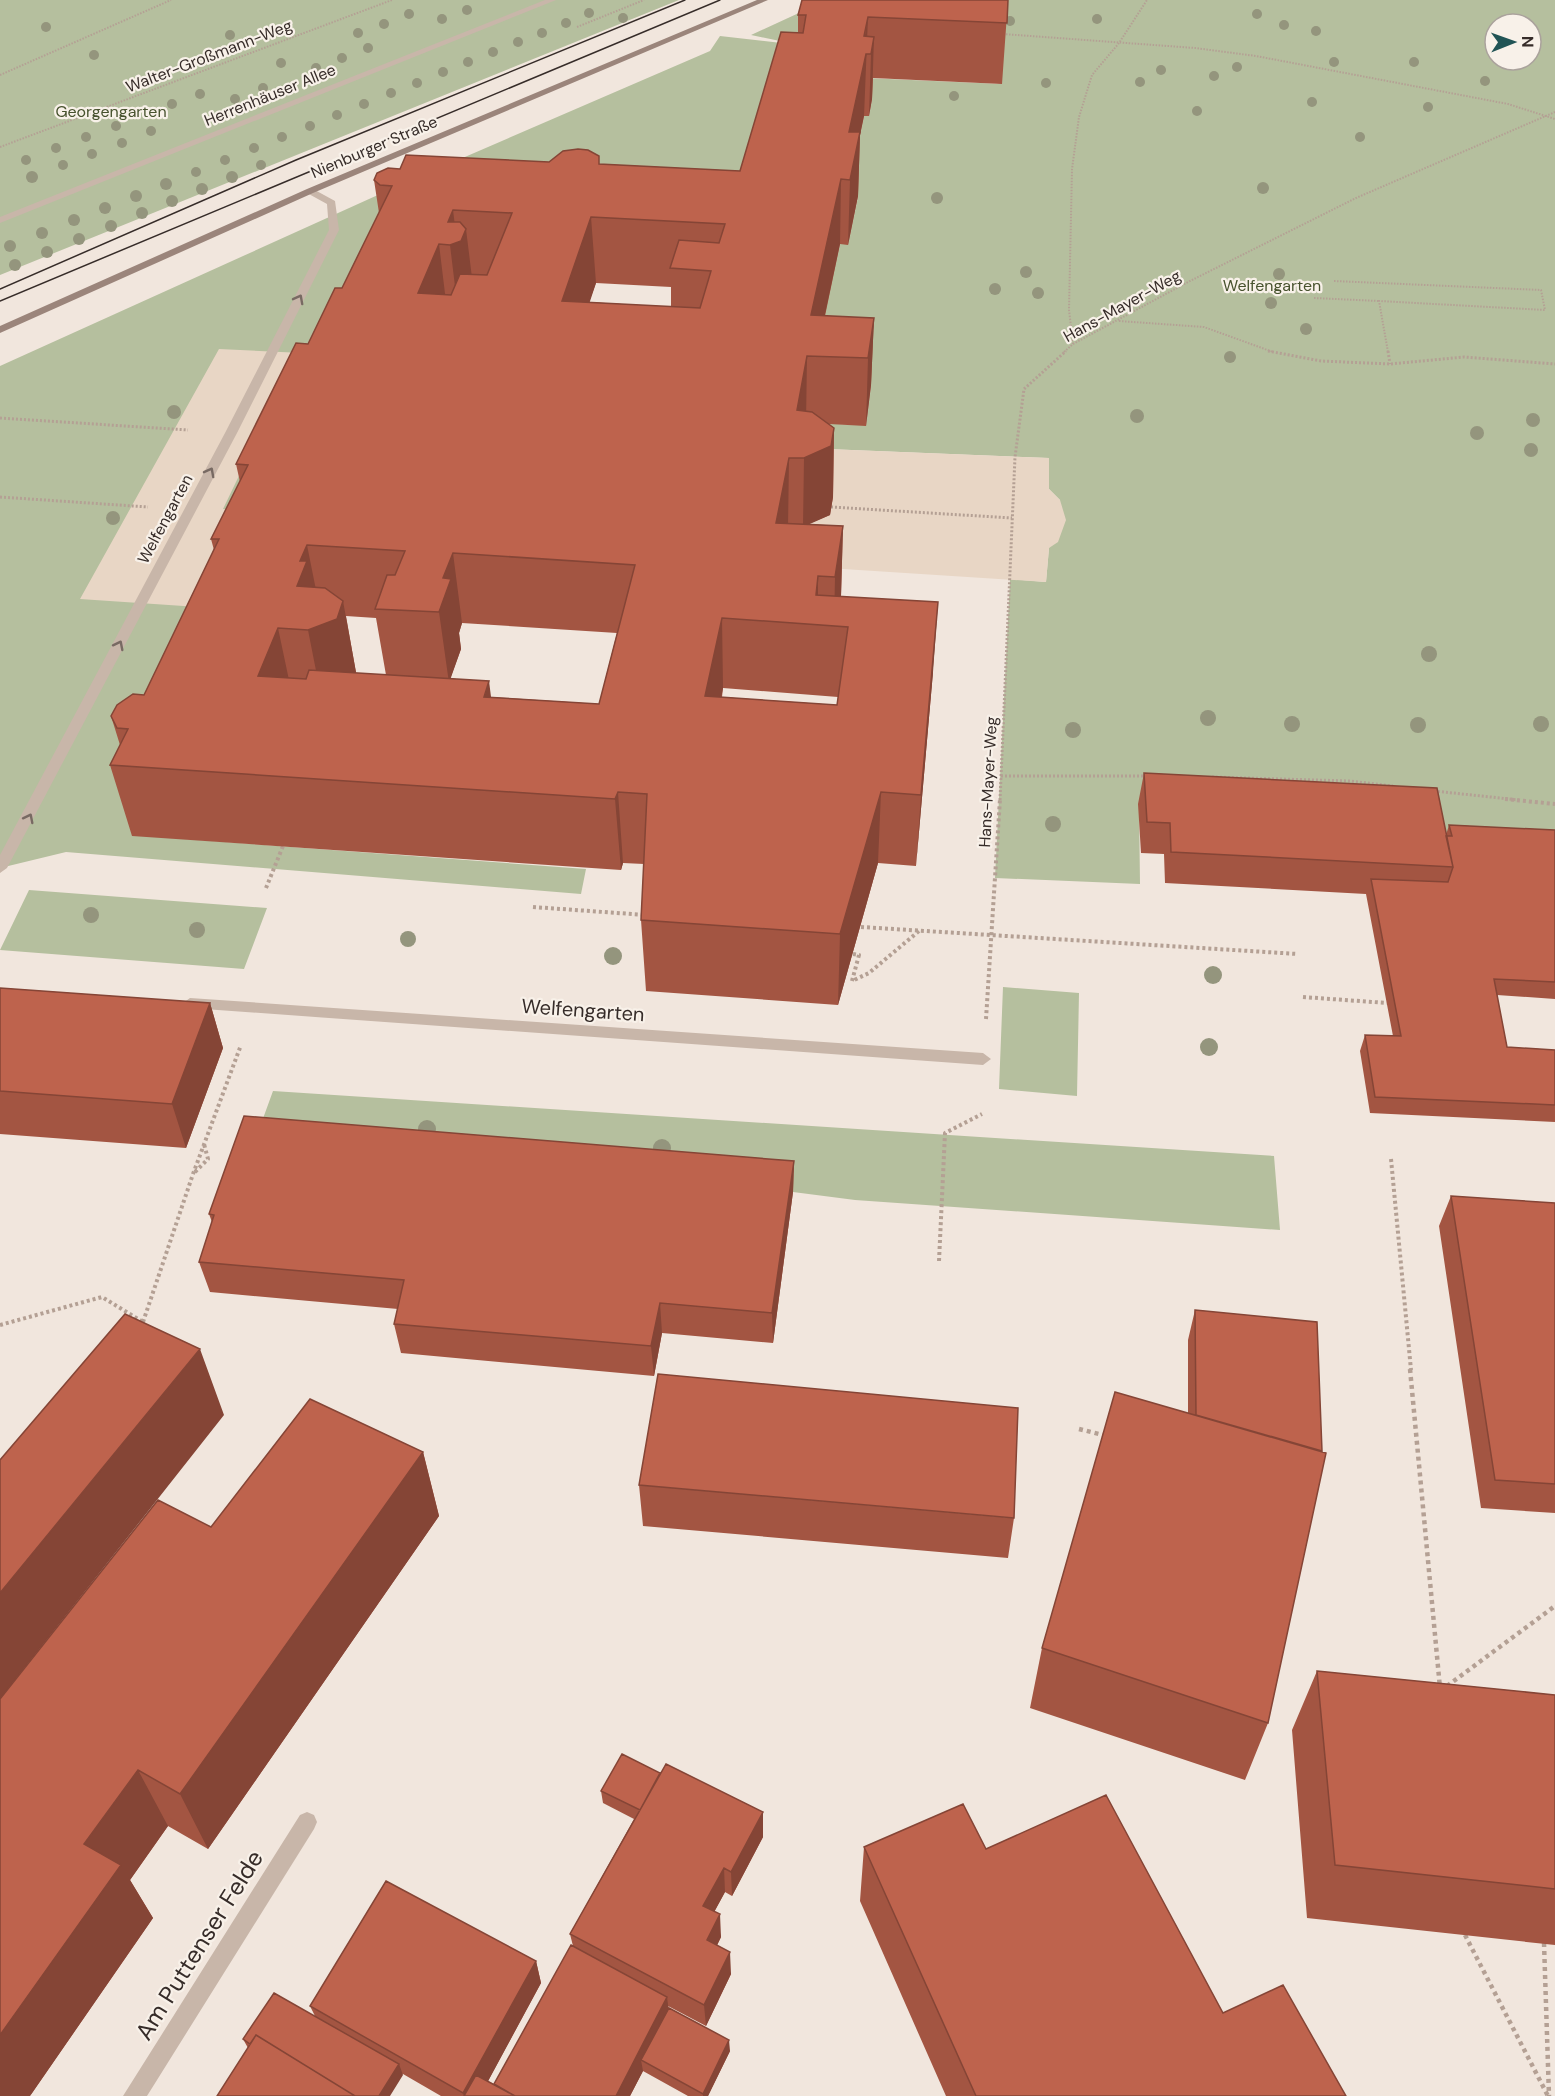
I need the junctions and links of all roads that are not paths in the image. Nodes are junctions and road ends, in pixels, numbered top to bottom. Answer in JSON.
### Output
{"nodes":[{"id":1,"x":552,"y":0,"type":"edge"},
{"id":2,"x":764,"y":0,"type":"edge"},
{"id":3,"x":310,"y":191,"type":"junction"},
{"id":4,"x":0,"y":220,"type":"edge"},
{"id":5,"x":0,"y":330,"type":"edge"},
{"id":6,"x":0,"y":868,"type":"edge"},
{"id":7,"x":174,"y":1002,"type":"edge"},
{"id":8,"x":983,"y":1059,"type":"road end"},
{"id":9,"x":307,"y":1822,"type":"dead end"},
{"id":10,"x":134,"y":2096,"type":"edge"}],
"edges":[{"from":1,"to":4,"type":"street","name":"Herrenhäuser Allee"},
{"from":2,"to":3,"type":"street","name":"Nienburger Straße"},
{"from":3,"to":5,"type":"street","name":"Nienburger Straße"},
{"from":6,"to":3,"type":"street","name":"Welfengarten","one_way":true},
{"from":7,"to":8,"type":"street","name":"Welfengarten"},
{"from":9,"to":10,"type":"street","name":"Am Puttenser Felde"}]}
